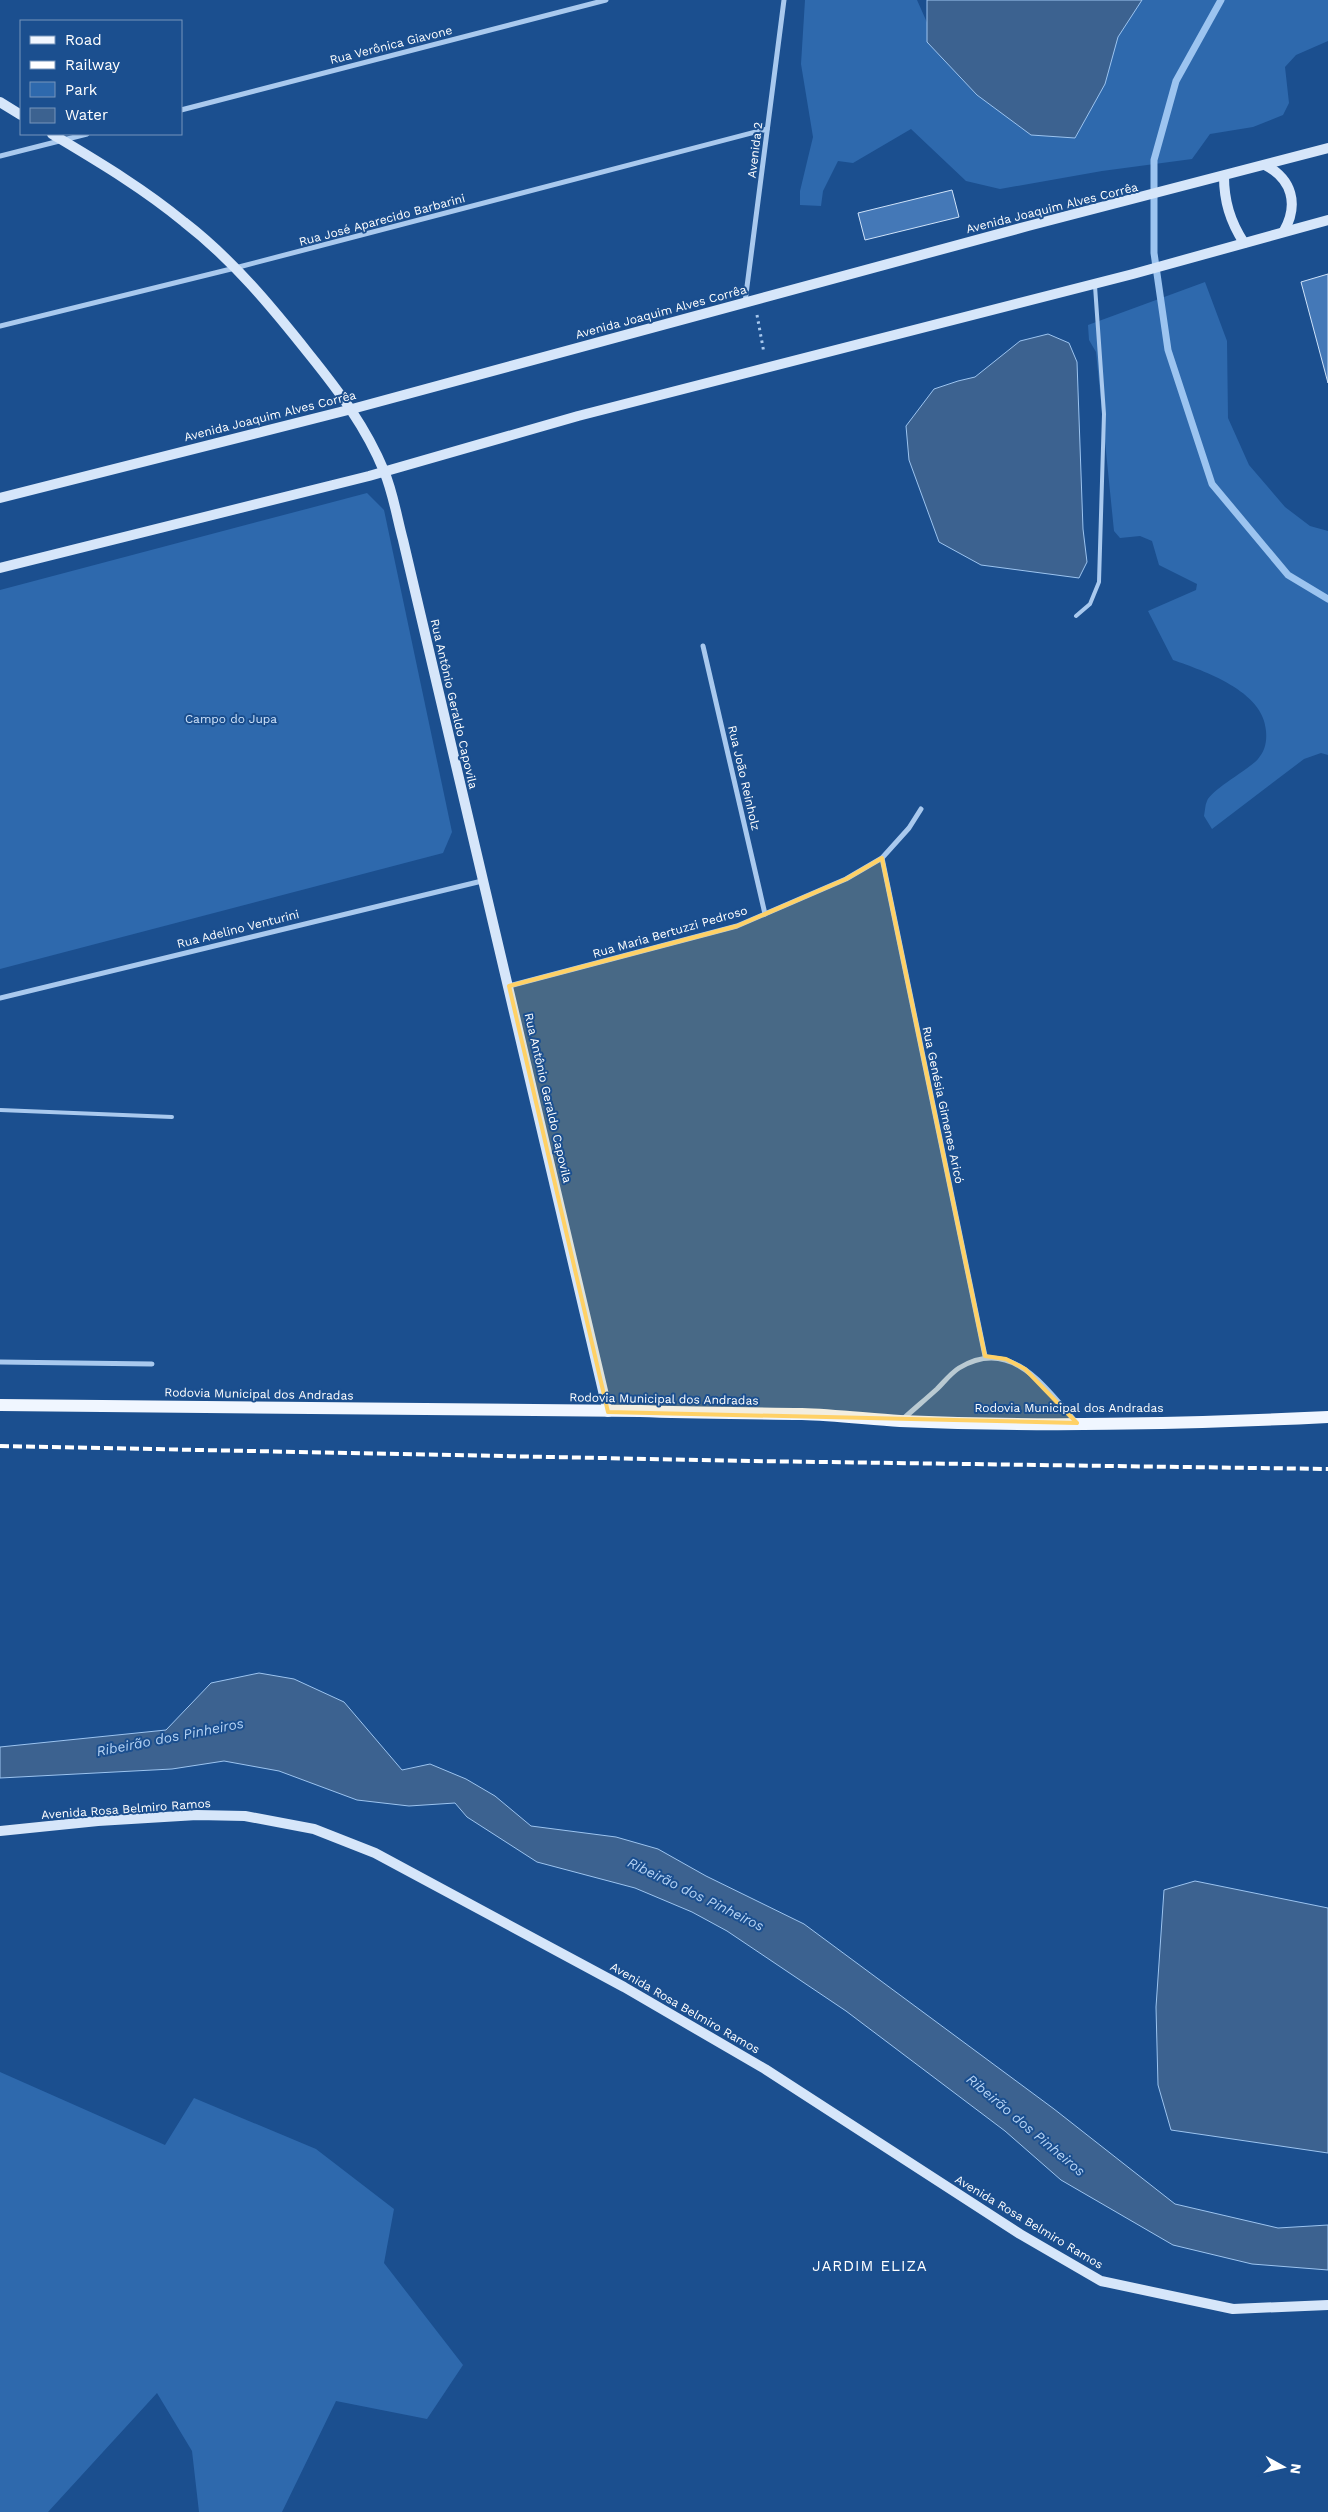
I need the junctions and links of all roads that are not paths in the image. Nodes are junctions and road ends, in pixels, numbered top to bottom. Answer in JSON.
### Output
{"nodes":[{"id":1,"x":606,"y":0,"type":"edge"},
{"id":2,"x":784,"y":0,"type":"edge"},
{"id":3,"x":0,"y":102,"type":"edge"},
{"id":4,"x":182,"y":110,"type":"edge"},
{"id":5,"x":20,"y":114,"type":"edge"},
{"id":6,"x":767,"y":129,"type":"junction"},
{"id":7,"x":54,"y":135,"type":"edge"},
{"id":8,"x":83,"y":135,"type":"edge"},
{"id":9,"x":63,"y":140,"type":"junction"},
{"id":10,"x":1328,"y":148,"type":"edge"},
{"id":11,"x":0,"y":156,"type":"edge"},
{"id":12,"x":1264,"y":165,"type":"junction"},
{"id":13,"x":1224,"y":176,"type":"junction"},
{"id":14,"x":1328,"y":220,"type":"edge"},
{"id":15,"x":1284,"y":231,"type":"junction"},
{"id":16,"x":1244,"y":242,"type":"junction"},
{"id":17,"x":235,"y":268,"type":"junction"},
{"id":18,"x":1095,"y":284,"type":"junction"},
{"id":19,"x":750,"y":300,"type":"junction"},
{"id":20,"x":0,"y":326,"type":"edge"},
{"id":21,"x":352,"y":409,"type":"junction"},
{"id":22,"x":384,"y":471,"type":"junction"},
{"id":23,"x":0,"y":498,"type":"edge"},
{"id":24,"x":0,"y":568,"type":"edge"},
{"id":25,"x":1076,"y":616,"type":"dead end"},
{"id":26,"x":702,"y":646,"type":"dead end"},
{"id":27,"x":922,"y":809,"type":"dead end"},
{"id":28,"x":882,"y":858,"type":"junction"},
{"id":29,"x":482,"y":881,"type":"junction"},
{"id":30,"x":765,"y":914,"type":"junction"},
{"id":31,"x":508,"y":986,"type":"junction"},
{"id":32,"x":0,"y":998,"type":"edge"},
{"id":33,"x":0,"y":1110,"type":"edge"},
{"id":34,"x":172,"y":1117,"type":"dead end"},
{"id":35,"x":985,"y":1356,"type":"junction"},
{"id":36,"x":0,"y":1362,"type":"edge"},
{"id":37,"x":152,"y":1364,"type":"dead end"},
{"id":38,"x":0,"y":1405,"type":"edge"},
{"id":39,"x":608,"y":1412,"type":"junction"},
{"id":40,"x":1328,"y":1417,"type":"edge"},
{"id":41,"x":901,"y":1421,"type":"junction"},
{"id":42,"x":1077,"y":1423,"type":"junction"},
{"id":43,"x":0,"y":1831,"type":"edge"},
{"id":44,"x":1328,"y":2305,"type":"edge"}],
"edges":[{"from":1,"to":4,"type":"street","name":"Rua Verônica Giavone"},
{"from":2,"to":6,"type":"street","name":"Avenida 2"},
{"from":3,"to":5,"type":"main road"},
{"from":6,"to":17,"type":"street","name":"Rua José Aparecido Barbarini"},
{"from":6,"to":19,"type":"street","name":"Avenida 2"},
{"from":7,"to":9,"type":"main road","name":"Rua Antônio Geraldo Capovila"},
{"from":8,"to":9,"type":"street"},
{"from":9,"to":11,"type":"street"},
{"from":9,"to":17,"type":"main road","name":"Rua Antônio Geraldo Capovila"},
{"from":10,"to":12,"type":"main road","name":"Avenida Joaquim Alves Corrêa"},
{"from":12,"to":13,"type":"main road","name":"Avenida Joaquim Alves Corrêa"},
{"from":12,"to":15,"type":"main road"},
{"from":13,"to":16,"type":"main road"},
{"from":13,"to":19,"type":"main road","name":"Avenida Joaquim Alves Corrêa"},
{"from":14,"to":15,"type":"main road"},
{"from":15,"to":16,"type":"main road"},
{"from":16,"to":18,"type":"main road"},
{"from":17,"to":20,"type":"street","name":"Rua José Aparecido Barbarini"},
{"from":17,"to":21,"type":"main road","name":"Rua Antônio Geraldo Capovila"},
{"from":18,"to":22,"type":"main road"},
{"from":18,"to":25,"type":"lane"},
{"from":19,"to":21,"type":"main road","name":"Avenida Joaquim Alves Corrêa"},
{"from":21,"to":22,"type":"main road","name":"Rua Antônio Geraldo Capovila"},
{"from":21,"to":23,"type":"main road","name":"Avenida Joaquim Alves Corrêa"},
{"from":22,"to":24,"type":"main road"},
{"from":22,"to":29,"type":"main road","name":"Rua Antônio Geraldo Capovila"},
{"from":26,"to":30,"type":"street","name":"Rua João Reinholz"},
{"from":27,"to":28,"type":"street","name":"Rua Maria Bertuzzi Pedroso"},
{"from":28,"to":30,"type":"street","name":"Rua Maria Bertuzzi Pedroso"},
{"from":28,"to":35,"type":"street","name":"Rua Genésia Gimenes Aricó"},
{"from":29,"to":31,"type":"main road","name":"Rua Antônio Geraldo Capovila"},
{"from":29,"to":32,"type":"street","name":"Rua Adelino Venturini"},
{"from":30,"to":31,"type":"street","name":"Rua Maria Bertuzzi Pedroso"},
{"from":31,"to":39,"type":"main road","name":"Rua Antônio Geraldo Capovila"},
{"from":33,"to":34,"type":"lane"},
{"from":35,"to":41,"type":"street"},
{"from":35,"to":42,"type":"street"},
{"from":36,"to":37,"type":"street"},
{"from":38,"to":39,"type":"main road","name":"Rodovia Municipal dos Andradas"},
{"from":39,"to":41,"type":"main road","name":"Rodovia Municipal dos Andradas"},
{"from":40,"to":42,"type":"main road","name":"Rodovia Municipal dos Andradas"},
{"from":41,"to":42,"type":"main road","name":"Rodovia Municipal dos Andradas"},
{"from":43,"to":44,"type":"main road","name":"Avenida Rosa Belmiro Ramos"}]}
